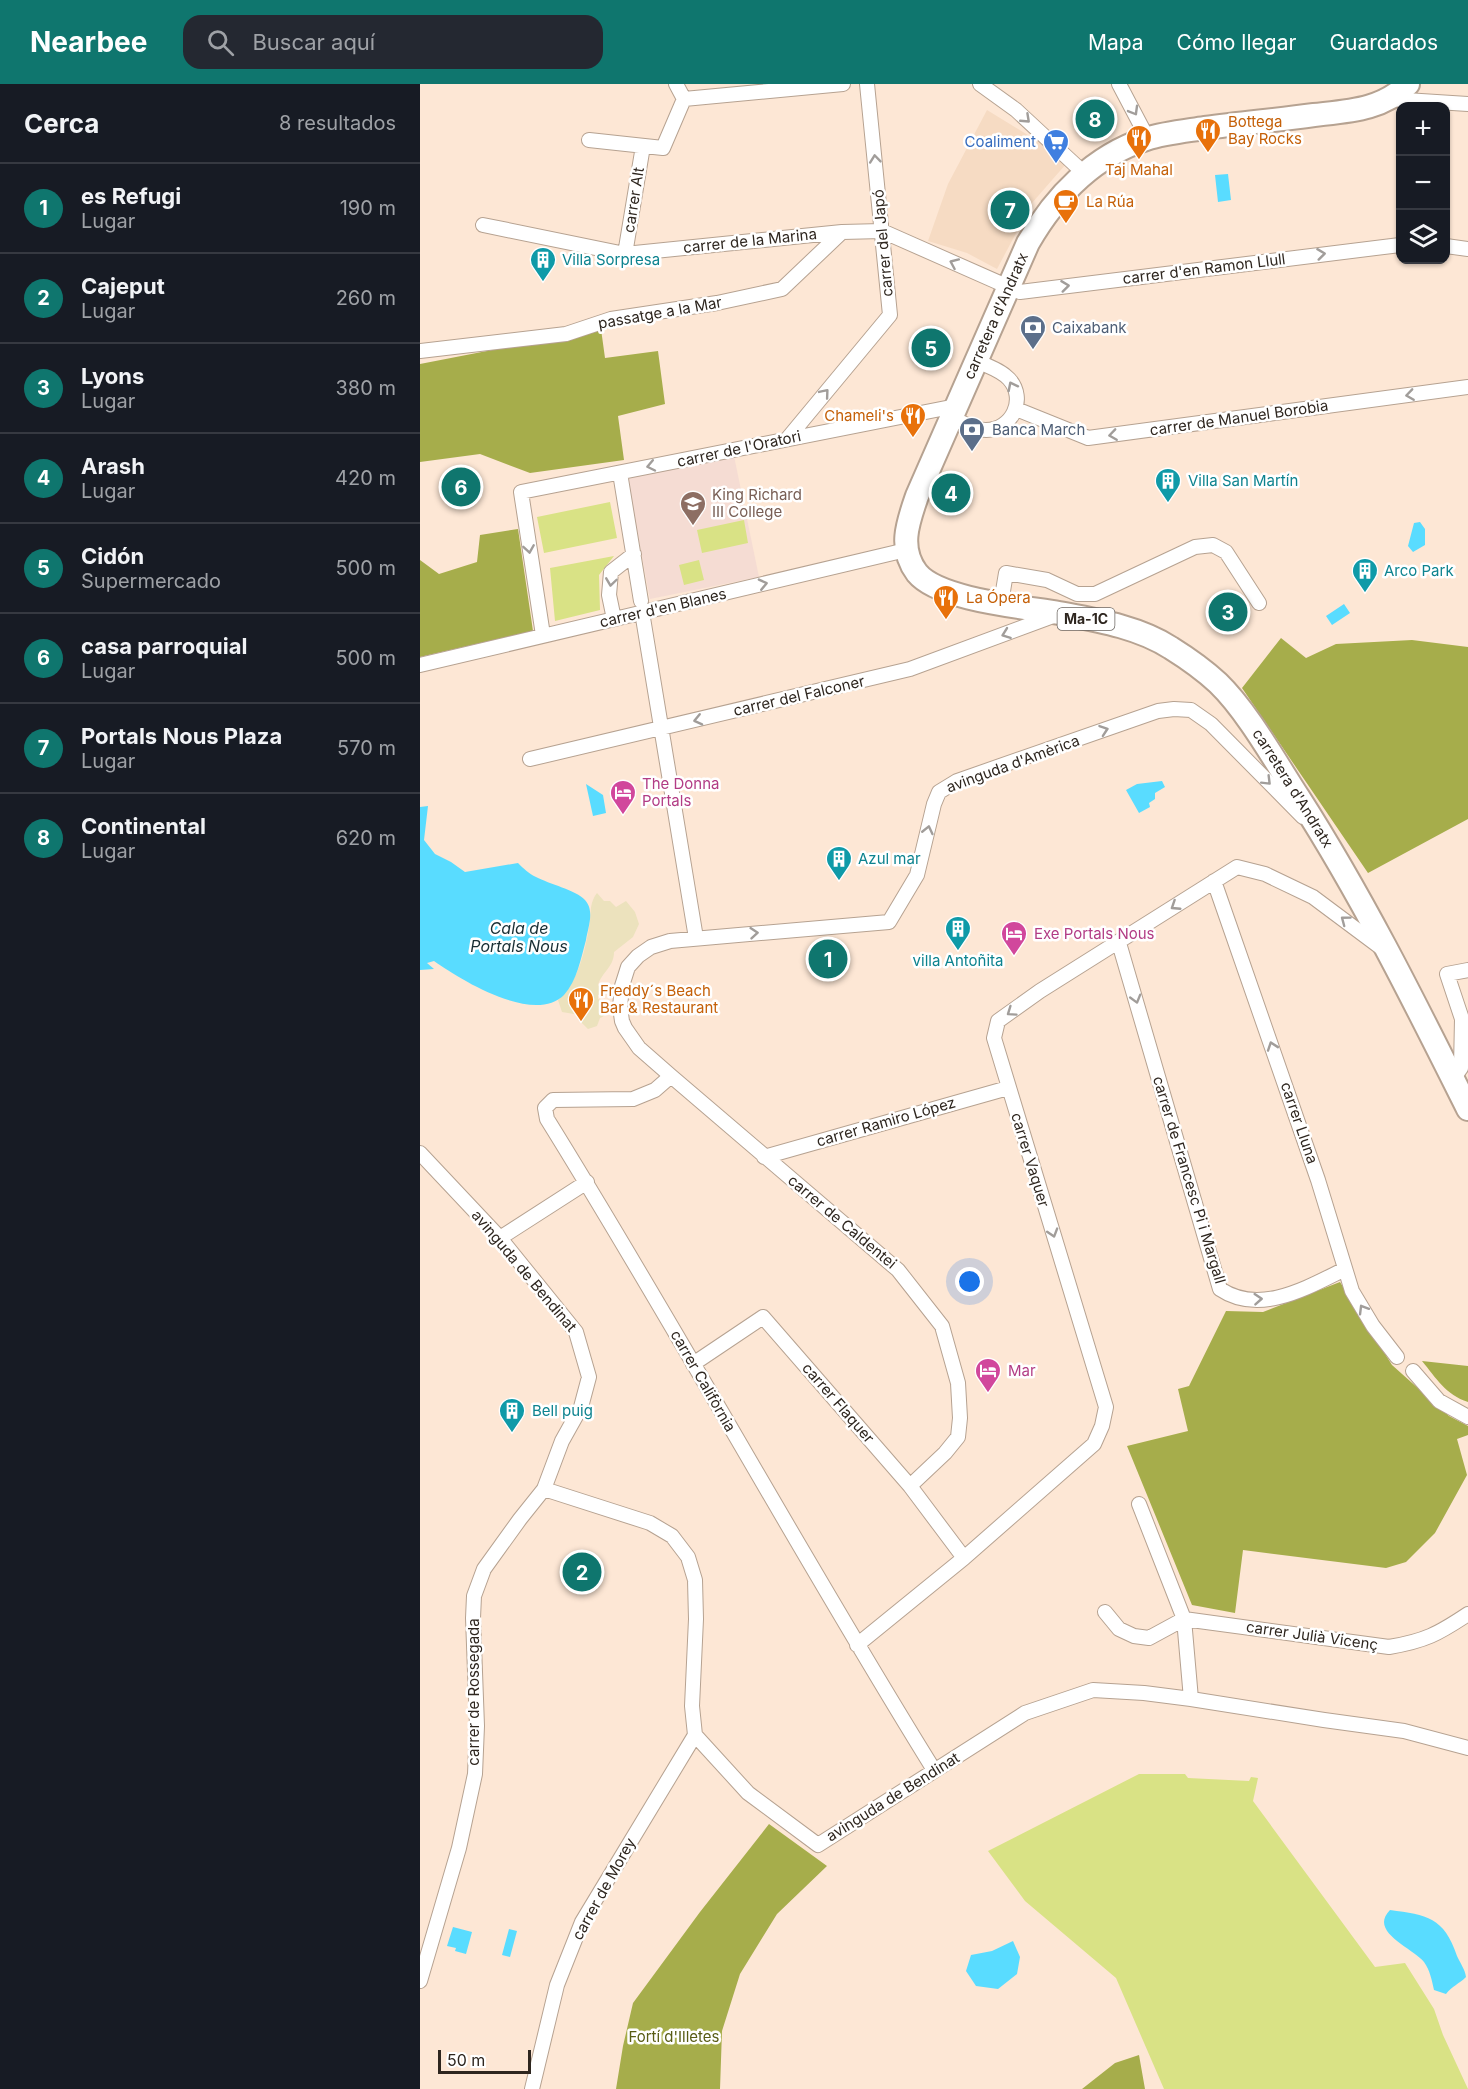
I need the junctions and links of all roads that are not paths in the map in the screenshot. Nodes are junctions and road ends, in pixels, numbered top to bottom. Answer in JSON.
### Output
{"nodes":[{"id":1,"x":676,"y":84,"type":"edge"},
{"id":2,"x":843,"y":84,"type":"edge"},
{"id":3,"x":867,"y":84,"type":"edge"},
{"id":4,"x":980,"y":84,"type":"edge"},
{"id":5,"x":1119,"y":84,"type":"edge"},
{"id":6,"x":1408,"y":84,"type":"edge"},
{"id":7,"x":684,"y":99,"type":"junction"},
{"id":8,"x":1388,"y":99,"type":"junction"},
{"id":9,"x":1468,"y":104,"type":"edge"},
{"id":10,"x":1148,"y":139,"type":"junction"},
{"id":11,"x":589,"y":140,"type":"dead end"},
{"id":12,"x":643,"y":146,"type":"junction"},
{"id":13,"x":1084,"y":174,"type":"junction"},
{"id":14,"x":483,"y":225,"type":"dead end"},
{"id":15,"x":842,"y":231,"type":"junction"},
{"id":16,"x":882,"y":231,"type":"junction"},
{"id":17,"x":1396,"y":246,"type":"edge"},
{"id":18,"x":1450,"y":247,"type":"edge"},
{"id":19,"x":1468,"y":249,"type":"edge"},
{"id":20,"x":626,"y":254,"type":"junction"},
{"id":21,"x":1008,"y":287,"type":"junction"},
{"id":22,"x":420,"y":351,"type":"edge"},
{"id":23,"x":977,"y":361,"type":"junction"},
{"id":24,"x":1468,"y":387,"type":"edge"},
{"id":25,"x":1016,"y":409,"type":"junction"},
{"id":26,"x":953,"y":412,"type":"junction"},
{"id":27,"x":788,"y":438,"type":"junction"},
{"id":28,"x":620,"y":473,"type":"junction"},
{"id":29,"x":906,"y":550,"type":"junction"},
{"id":30,"x":634,"y":554,"type":"junction"},
{"id":31,"x":641,"y":601,"type":"dead end"},
{"id":32,"x":1001,"y":603,"type":"junction"},
{"id":33,"x":1259,"y":603,"type":"dead end"},
{"id":34,"x":1061,"y":614,"type":"junction"},
{"id":35,"x":643,"y":618,"type":"dead end"},
{"id":36,"x":614,"y":620,"type":"junction"},
{"id":37,"x":543,"y":635,"type":"junction"},
{"id":38,"x":420,"y":665,"type":"edge"},
{"id":39,"x":661,"y":729,"type":"junction"},
{"id":40,"x":530,"y":759,"type":"dead end"},
{"id":41,"x":1328,"y":842,"type":"junction"},
{"id":42,"x":1214,"y":881,"type":"junction"},
{"id":43,"x":696,"y":938,"type":"junction"},
{"id":44,"x":1119,"y":943,"type":"junction"},
{"id":45,"x":1391,"y":956,"type":"junction"},
{"id":46,"x":1468,"y":970,"type":"edge"},
{"id":47,"x":671,"y":1076,"type":"junction"},
{"id":48,"x":1453,"y":1079,"type":"junction"},
{"id":49,"x":1008,"y":1088,"type":"junction"},
{"id":50,"x":1468,"y":1109,"type":"edge"},
{"id":51,"x":420,"y":1153,"type":"edge"},
{"id":52,"x":764,"y":1157,"type":"junction"},
{"id":53,"x":586,"y":1182,"type":"junction"},
{"id":54,"x":500,"y":1238,"type":"junction"},
{"id":55,"x":1346,"y":1269,"type":"junction"},
{"id":56,"x":1397,"y":1356,"type":"dead end"},
{"id":57,"x":693,"y":1364,"type":"junction"},
{"id":58,"x":1413,"y":1371,"type":"dead end"},
{"id":59,"x":1468,"y":1417,"type":"edge"},
{"id":60,"x":910,"y":1486,"type":"junction"},
{"id":61,"x":544,"y":1489,"type":"junction"},
{"id":62,"x":1139,"y":1504,"type":"dead end"},
{"id":63,"x":964,"y":1558,"type":"junction"},
{"id":64,"x":1105,"y":1611,"type":"dead end"},
{"id":65,"x":1468,"y":1614,"type":"edge"},
{"id":66,"x":1184,"y":1619,"type":"junction"},
{"id":67,"x":857,"y":1646,"type":"junction"},
{"id":68,"x":1191,"y":1699,"type":"junction"},
{"id":69,"x":695,"y":1735,"type":"junction"},
{"id":70,"x":1468,"y":1748,"type":"edge"},
{"id":71,"x":934,"y":1770,"type":"junction"},
{"id":72,"x":420,"y":1981,"type":"edge"},
{"id":73,"x":532,"y":2089,"type":"edge"}],
"edges":[{"from":1,"to":7,"type":"street"},
{"from":2,"to":7,"type":"street"},
{"from":16,"to":3,"type":"street","name":"carrer del Japó","one_way":true},
{"from":4,"to":13,"type":"street","one_way":true},
{"from":5,"to":10,"type":"street","one_way":true},
{"from":6,"to":8,"type":"main road","name":"carretera d'Andratx"},
{"from":7,"to":12,"type":"street"},
{"from":8,"to":9,"type":"street"},
{"from":8,"to":10,"type":"main road","name":"carretera d'Andratx"},
{"from":10,"to":13,"type":"main road","name":"carretera d'Andratx"},
{"from":11,"to":12,"type":"street"},
{"from":12,"to":20,"type":"street","name":"carrer Alt"},
{"from":13,"to":21,"type":"main road","name":"carretera d'Andratx"},
{"from":14,"to":20,"type":"street","name":"carrer de la Marina"},
{"from":15,"to":16,"type":"street","name":"carrer de la Marina"},
{"from":15,"to":20,"type":"street","name":"carrer de la Marina"},
{"from":15,"to":22,"type":"street","name":"passatge a la Mar"},
{"from":21,"to":16,"type":"street","name":"carrer de la Marina","one_way":true},
{"from":27,"to":16,"type":"street","name":"carrer del Japó","one_way":true},
{"from":21,"to":17,"type":"street","name":"carrer d'en Ramon Llull","one_way":true},
{"from":18,"to":19,"type":"street"},
{"from":21,"to":23,"type":"main road","name":"carretera d'Andratx"},
{"from":25,"to":23,"type":"street","one_way":true},
{"from":23,"to":26,"type":"main road","name":"carretera d'Andratx"},
{"from":24,"to":25,"type":"street","name":"carrer de Manuel Borobia","one_way":true},
{"from":25,"to":26,"type":"street"},
{"from":26,"to":27,"type":"street","name":"carrer de l'Oratori"},
{"from":26,"to":29,"type":"main road","name":"carretera d'Andratx"},
{"from":27,"to":28,"type":"street","name":"carrer de l'Oratori","one_way":true},
{"from":28,"to":30,"type":"street"},
{"from":28,"to":37,"type":"street","name":"carrer de l'Oratori","one_way":true},
{"from":29,"to":32,"type":"main road","name":"carretera d'Andratx","number":"Ma-1C"},
{"from":36,"to":29,"type":"street","name":"carrer d'en Blanes","one_way":true},
{"from":30,"to":31,"type":"street"},
{"from":30,"to":36,"type":"street","one_way":true},
{"from":32,"to":33,"type":"street"},
{"from":32,"to":34,"type":"main road","name":"carretera d'Andratx","number":"Ma-1C"},
{"from":34,"to":39,"type":"street","name":"carrer del Falconer","one_way":true},
{"from":34,"to":41,"type":"main road","name":"carretera d'Andratx","number":"Ma-1C"},
{"from":35,"to":39,"type":"street"},
{"from":36,"to":37,"type":"street","name":"carrer d'en Blanes"},
{"from":37,"to":38,"type":"street","name":"carrer d'en Blanes"},
{"from":39,"to":40,"type":"street","name":"carrer del Falconer"},
{"from":39,"to":43,"type":"street"},
{"from":43,"to":41,"type":"street","name":"avinguda d'Amèrica","one_way":true},
{"from":41,"to":45,"type":"main road","name":"carretera d'Andratx","number":"Ma-1C"},
{"from":42,"to":44,"type":"street","name":"carrer Vaquer","one_way":true},
{"from":45,"to":42,"type":"street","name":"carrer Vaquer","one_way":true},
{"from":55,"to":42,"type":"street","name":"carrer Lluna","one_way":true},
{"from":43,"to":47,"type":"street","name":"carrer de Caldentei"},
{"from":44,"to":49,"type":"street","name":"carrer Vaquer","one_way":true},
{"from":44,"to":55,"type":"street","name":"carrer de Francesc Pi i Margall","one_way":true},
{"from":45,"to":48,"type":"main road","name":"carretera d'Andratx","number":"Ma-1C"},
{"from":46,"to":48,"type":"street"},
{"from":47,"to":52,"type":"street","name":"carrer de Caldentei"},
{"from":47,"to":53,"type":"street","name":"carrer Califòrnia"},
{"from":48,"to":50,"type":"main road","name":"carretera d'Andratx","number":"Ma-1C"},
{"from":49,"to":52,"type":"street","name":"carrer Ramiro López"},
{"from":49,"to":63,"type":"street","name":"carrer Vaquer","one_way":true},
{"from":51,"to":54,"type":"street","name":"avinguda de Bendinat"},
{"from":52,"to":60,"type":"street","name":"carrer de Caldentei"},
{"from":53,"to":54,"type":"street"},
{"from":53,"to":57,"type":"street","name":"carrer Califòrnia"},
{"from":54,"to":61,"type":"street","name":"avinguda de Bendinat"},
{"from":56,"to":55,"type":"street","name":"carrer Lluna","one_way":true},
{"from":57,"to":60,"type":"street","name":"carrer Flaquer"},
{"from":57,"to":67,"type":"street","name":"carrer Califòrnia"},
{"from":58,"to":59,"type":"street"},
{"from":60,"to":63,"type":"street","name":"carrer Flaquer"},
{"from":61,"to":69,"type":"street"},
{"from":61,"to":72,"type":"street","name":"carrer de Rossegada"},
{"from":62,"to":66,"type":"street"},
{"from":63,"to":67,"type":"street","name":"carrer Vaquer"},
{"from":64,"to":66,"type":"street"},
{"from":65,"to":66,"type":"street","name":"carrer Julià Vicenç"},
{"from":66,"to":68,"type":"street"},
{"from":67,"to":71,"type":"street","name":"carrer Califòrnia"},
{"from":68,"to":70,"type":"street","name":"avinguda de Bendinat"},
{"from":68,"to":71,"type":"street","name":"avinguda de Bendinat"},
{"from":69,"to":71,"type":"street","name":"avinguda de Bendinat"},
{"from":69,"to":73,"type":"street","name":"carrer de Morey"}]}
